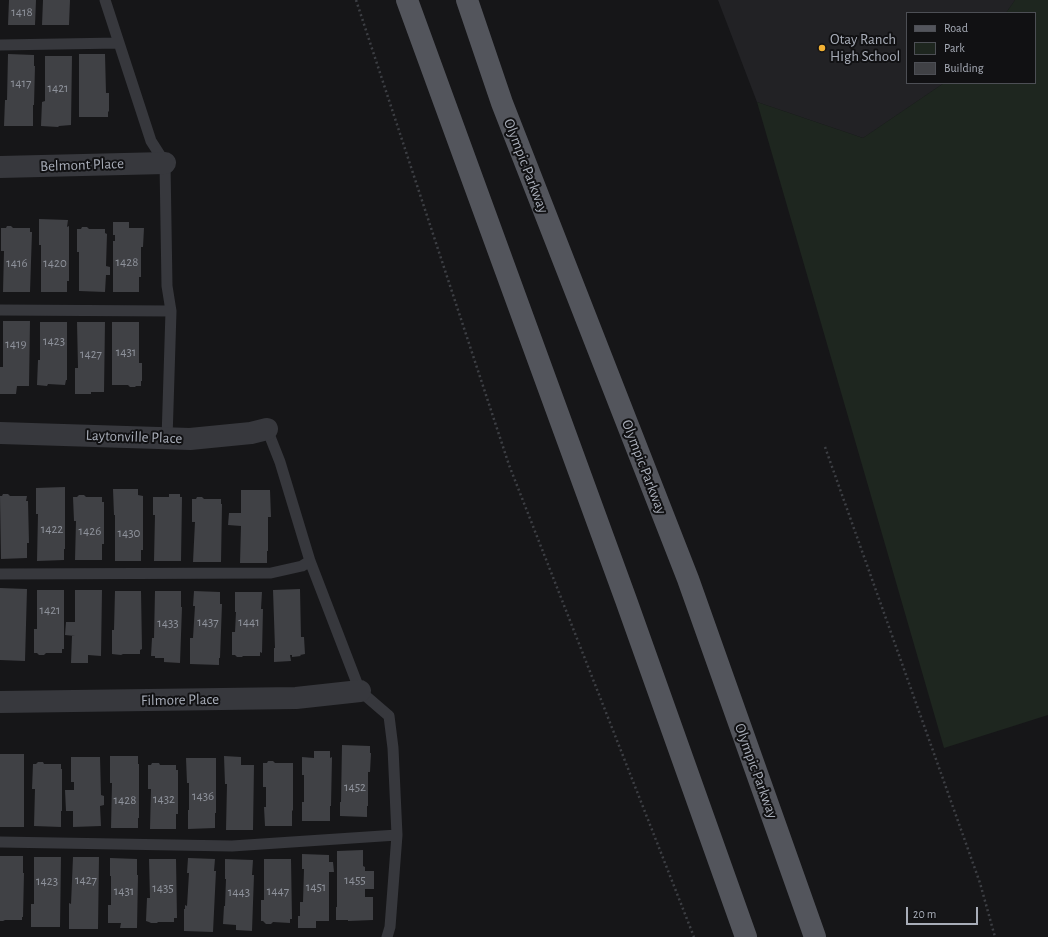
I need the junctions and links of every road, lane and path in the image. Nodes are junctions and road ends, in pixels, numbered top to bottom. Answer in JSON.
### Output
{"nodes":[{"id":1,"x":105,"y":0,"type":"edge"},
{"id":2,"x":356,"y":0,"type":"edge"},
{"id":3,"x":407,"y":0,"type":"edge"},
{"id":4,"x":467,"y":0,"type":"edge"},
{"id":5,"x":119,"y":43,"type":"junction"},
{"id":6,"x":0,"y":45,"type":"edge"},
{"id":7,"x":165,"y":163,"type":"junction"},
{"id":8,"x":0,"y":167,"type":"edge"},
{"id":9,"x":0,"y":310,"type":"edge"},
{"id":10,"x":171,"y":311,"type":"junction"},
{"id":11,"x":267,"y":429,"type":"joint"},
{"id":12,"x":0,"y":433,"type":"edge"},
{"id":13,"x":167,"y":439,"type":"junction"},
{"id":14,"x":825,"y":447,"type":"dead end"},
{"id":15,"x":310,"y":561,"type":"junction"},
{"id":16,"x":0,"y":574,"type":"edge"},
{"id":17,"x":360,"y":691,"type":"junction"},
{"id":18,"x":0,"y":702,"type":"edge"},
{"id":19,"x":397,"y":835,"type":"junction"},
{"id":20,"x":0,"y":842,"type":"edge"},
{"id":21,"x":387,"y":937,"type":"edge"},
{"id":22,"x":694,"y":937,"type":"edge"},
{"id":23,"x":746,"y":937,"type":"edge"},
{"id":24,"x":815,"y":937,"type":"edge"},
{"id":25,"x":995,"y":937,"type":"edge"}],
"edges":[{"from":1,"to":5,"type":"lane"},
{"from":2,"to":22,"type":"path"},
{"from":3,"to":23,"type":"main road"},
{"from":4,"to":24,"type":"main road","name":"Olympic Parkway"},
{"from":5,"to":6,"type":"lane"},
{"from":5,"to":7,"type":"lane"},
{"from":7,"to":8,"type":"street","name":"Belmont Place"},
{"from":7,"to":10,"type":"lane"},
{"from":9,"to":10,"type":"lane"},
{"from":10,"to":13,"type":"lane"},
{"from":11,"to":13,"type":"street","name":"Laytonville Place"},
{"from":11,"to":15,"type":"lane"},
{"from":12,"to":13,"type":"street","name":"Laytonville Place"},
{"from":14,"to":25,"type":"path"},
{"from":15,"to":16,"type":"lane"},
{"from":15,"to":17,"type":"lane"},
{"from":17,"to":18,"type":"street","name":"Filmore Place"},
{"from":17,"to":19,"type":"lane"},
{"from":19,"to":20,"type":"lane"},
{"from":19,"to":21,"type":"lane"}]}
